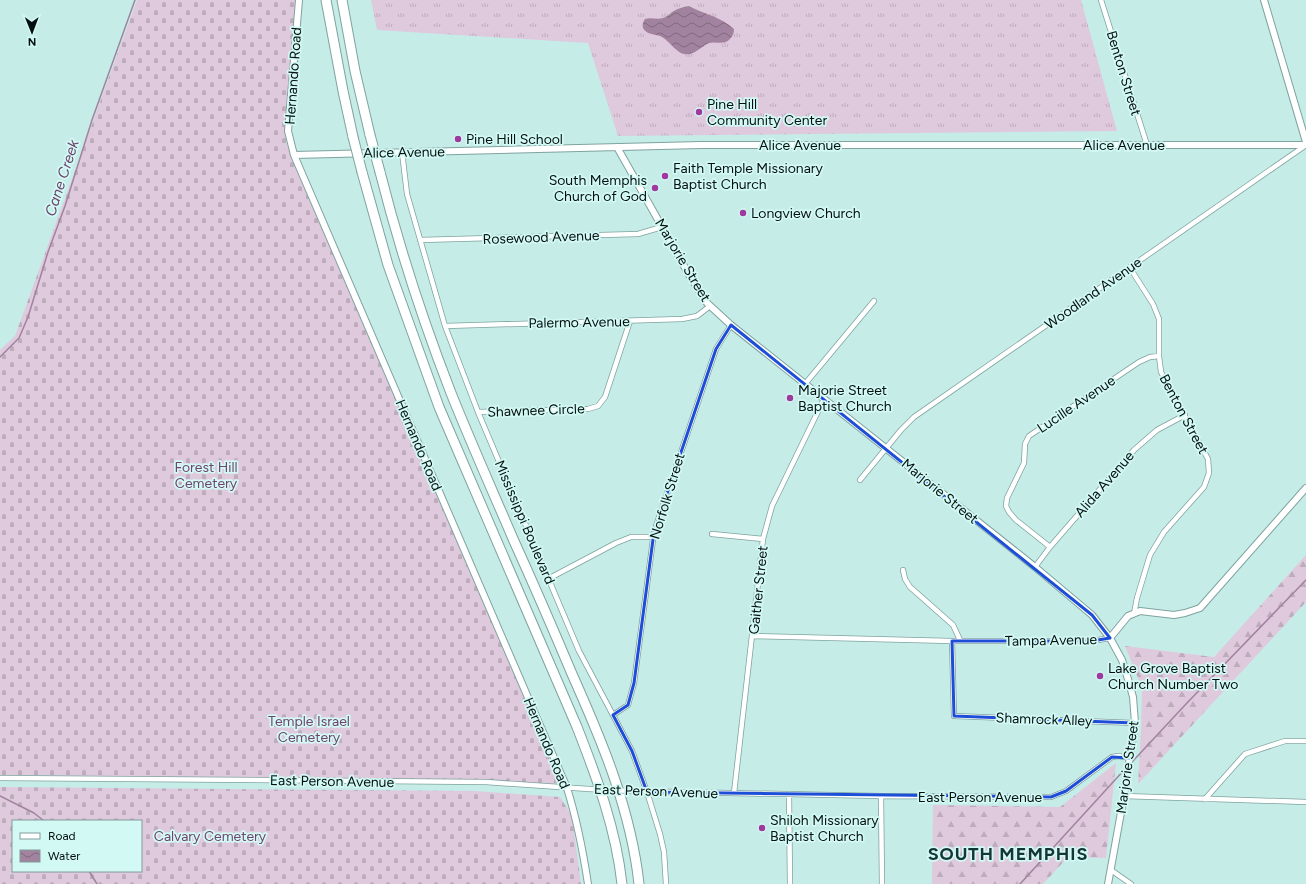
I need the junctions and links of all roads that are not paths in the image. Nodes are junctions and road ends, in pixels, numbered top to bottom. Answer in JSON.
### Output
{"nodes":[{"id":1,"x":299,"y":0,"type":"edge"},
{"id":2,"x":326,"y":0,"type":"edge"},
{"id":3,"x":342,"y":0,"type":"edge"},
{"id":4,"x":1102,"y":0,"type":"edge"},
{"id":5,"x":1264,"y":0,"type":"edge"},
{"id":6,"x":1306,"y":144,"type":"edge"},
{"id":7,"x":1147,"y":145,"type":"junction"},
{"id":8,"x":617,"y":147,"type":"junction"},
{"id":9,"x":402,"y":152,"type":"junction"},
{"id":10,"x":294,"y":155,"type":"junction"},
{"id":11,"x":662,"y":227,"type":"junction"},
{"id":12,"x":420,"y":240,"type":"junction"},
{"id":13,"x":1130,"y":268,"type":"junction"},
{"id":14,"x":874,"y":301,"type":"dead end"},
{"id":15,"x":710,"y":306,"type":"junction"},
{"id":16,"x":630,"y":321,"type":"junction"},
{"id":17,"x":731,"y":325,"type":"junction"},
{"id":18,"x":445,"y":326,"type":"junction"},
{"id":19,"x":1159,"y":356,"type":"junction"},
{"id":20,"x":805,"y":384,"type":"junction"},
{"id":21,"x":824,"y":400,"type":"junction"},
{"id":22,"x":478,"y":412,"type":"junction"},
{"id":23,"x":1185,"y":415,"type":"junction"},
{"id":24,"x":887,"y":448,"type":"junction"},
{"id":25,"x":860,"y":480,"type":"dead end"},
{"id":26,"x":1306,"y":488,"type":"edge"},
{"id":27,"x":712,"y":534,"type":"dead end"},
{"id":28,"x":653,"y":537,"type":"junction"},
{"id":29,"x":763,"y":539,"type":"junction"},
{"id":30,"x":1050,"y":547,"type":"junction"},
{"id":31,"x":1035,"y":567,"type":"junction"},
{"id":32,"x":903,"y":570,"type":"dead end"},
{"id":33,"x":548,"y":579,"type":"junction"},
{"id":34,"x":1134,"y":614,"type":"junction"},
{"id":35,"x":753,"y":636,"type":"junction"},
{"id":36,"x":1110,"y":638,"type":"junction"},
{"id":37,"x":960,"y":640,"type":"junction"},
{"id":38,"x":952,"y":641,"type":"junction"},
{"id":39,"x":613,"y":715,"type":"junction"},
{"id":40,"x":1135,"y":723,"type":"junction"},
{"id":41,"x":1306,"y":741,"type":"edge"},
{"id":42,"x":1131,"y":758,"type":"junction"},
{"id":43,"x":0,"y":778,"type":"edge"},
{"id":44,"x":567,"y":788,"type":"junction"},
{"id":45,"x":647,"y":792,"type":"junction"},
{"id":46,"x":734,"y":793,"type":"junction"},
{"id":47,"x":789,"y":794,"type":"junction"},
{"id":48,"x":881,"y":796,"type":"junction"},
{"id":49,"x":1124,"y":796,"type":"junction"},
{"id":50,"x":1205,"y":800,"type":"junction"},
{"id":51,"x":1306,"y":802,"type":"edge"},
{"id":52,"x":1111,"y":870,"type":"junction"},
{"id":53,"x":588,"y":884,"type":"edge"},
{"id":54,"x":622,"y":884,"type":"edge"},
{"id":55,"x":639,"y":884,"type":"edge"},
{"id":56,"x":666,"y":884,"type":"edge"},
{"id":57,"x":790,"y":884,"type":"edge"},
{"id":58,"x":882,"y":884,"type":"edge"},
{"id":59,"x":1108,"y":884,"type":"edge"},
{"id":60,"x":1132,"y":884,"type":"edge"}],
"edges":[{"from":1,"to":10,"type":"street","name":"Hernando Road"},
{"from":2,"to":54,"type":"highway","bridge":true},
{"from":3,"to":55,"type":"highway","bridge":true},
{"from":4,"to":7,"type":"street","name":"Benton Street"},
{"from":5,"to":6,"type":"street"},
{"from":6,"to":7,"type":"street","name":"Alice Avenue"},
{"from":6,"to":13,"type":"street","name":"Woodland Avenue"},
{"from":7,"to":8,"type":"street","name":"Alice Avenue"},
{"from":8,"to":9,"type":"street","name":"Alice Avenue"},
{"from":8,"to":11,"type":"street","name":"Marjorie Street"},
{"from":9,"to":10,"type":"street","name":"Alice Avenue"},
{"from":9,"to":12,"type":"street","name":"Mississippi Boulevard"},
{"from":10,"to":44,"type":"street","name":"Hernando Road"},
{"from":11,"to":12,"type":"street","name":"Rosewood Avenue"},
{"from":11,"to":15,"type":"street","name":"Marjorie Street"},
{"from":12,"to":18,"type":"street","name":"Mississippi Boulevard"},
{"from":13,"to":19,"type":"street","name":"Benton Street"},
{"from":13,"to":24,"type":"street","name":"Woodland Avenue"},
{"from":14,"to":20,"type":"street"},
{"from":15,"to":16,"type":"street","name":"Palermo Avenue"},
{"from":15,"to":17,"type":"street","name":"Marjorie Street"},
{"from":16,"to":18,"type":"street","name":"Palermo Avenue"},
{"from":16,"to":22,"type":"street","name":"Shawnee Circle"},
{"from":17,"to":20,"type":"street","name":"Marjorie Street"},
{"from":17,"to":28,"type":"street","name":"Norfolk Street"},
{"from":18,"to":22,"type":"street","name":"Mississippi Boulevard"},
{"from":19,"to":23,"type":"street","name":"Benton Street"},
{"from":19,"to":30,"type":"street","name":"Lucille Avenue"},
{"from":20,"to":21,"type":"street","name":"Marjorie Street"},
{"from":21,"to":24,"type":"street","name":"Marjorie Street"},
{"from":21,"to":29,"type":"street","name":"Gaither Street"},
{"from":22,"to":33,"type":"street","name":"Mississippi Boulevard"},
{"from":23,"to":30,"type":"street","name":"Alida Avenue"},
{"from":23,"to":34,"type":"street","name":"Benton Street"},
{"from":24,"to":25,"type":"street","name":"Woodland Avenue"},
{"from":24,"to":31,"type":"street","name":"Marjorie Street"},
{"from":26,"to":34,"type":"street"},
{"from":27,"to":29,"type":"street"},
{"from":28,"to":33,"type":"street"},
{"from":28,"to":39,"type":"street","name":"Norfolk Street"},
{"from":29,"to":35,"type":"street","name":"Gaither Street"},
{"from":30,"to":31,"type":"street","name":"Alida Avenue"},
{"from":31,"to":36,"type":"street","name":"Marjorie Street"},
{"from":32,"to":37,"type":"street"},
{"from":33,"to":39,"type":"street","name":"Mississippi Boulevard"},
{"from":34,"to":36,"type":"street","name":"Tampa Avenue"},
{"from":35,"to":38,"type":"street","name":"Tampa Avenue"},
{"from":35,"to":46,"type":"street","name":"Gaither Street"},
{"from":36,"to":37,"type":"street","name":"Tampa Avenue"},
{"from":36,"to":40,"type":"street","name":"Marjorie Street"},
{"from":37,"to":38,"type":"street","name":"Tampa Avenue"},
{"from":38,"to":40,"type":"street","name":"Shamrock Alley"},
{"from":39,"to":45,"type":"street","name":"Mississippi Boulevard"},
{"from":40,"to":42,"type":"street","name":"Marjorie Street"},
{"from":41,"to":50,"type":"street"},
{"from":42,"to":48,"type":"street","name":"East Person Avenue"},
{"from":42,"to":49,"type":"street","name":"Marjorie Street"},
{"from":43,"to":44,"type":"street","name":"East Person Avenue"},
{"from":44,"to":45,"type":"street","name":"East Person Avenue","bridge":true},
{"from":44,"to":53,"type":"street","name":"Hernando Road"},
{"from":45,"to":46,"type":"street","name":"East Person Avenue"},
{"from":45,"to":56,"type":"street","name":"Mississippi Boulevard"},
{"from":46,"to":47,"type":"street","name":"East Person Avenue"},
{"from":47,"to":48,"type":"street","name":"East Person Avenue"},
{"from":47,"to":57,"type":"street"},
{"from":48,"to":58,"type":"street"},
{"from":49,"to":50,"type":"street"},
{"from":49,"to":52,"type":"street","name":"Marjorie Street"},
{"from":50,"to":51,"type":"street"},
{"from":52,"to":59,"type":"street","name":"Marjorie Street"},
{"from":52,"to":60,"type":"street"}]}
